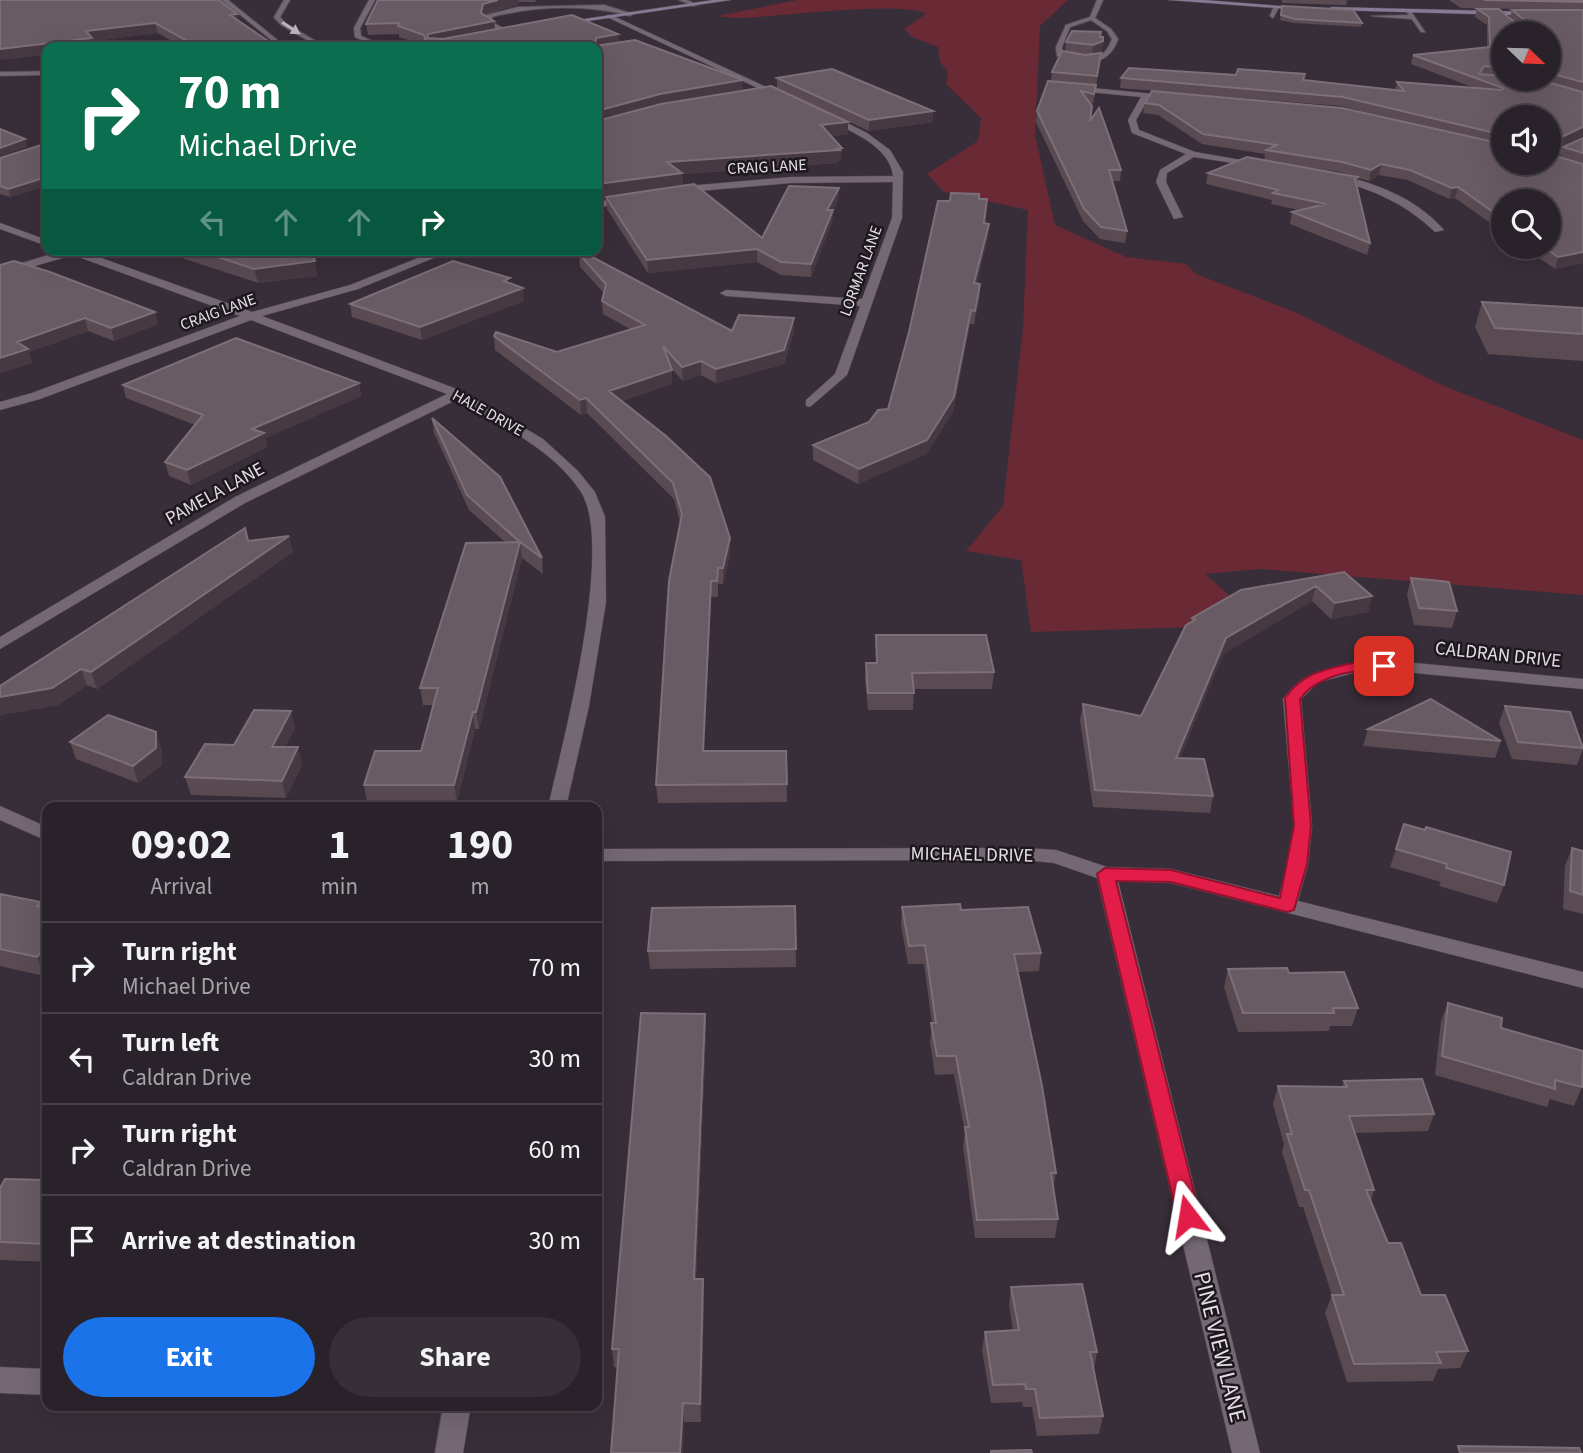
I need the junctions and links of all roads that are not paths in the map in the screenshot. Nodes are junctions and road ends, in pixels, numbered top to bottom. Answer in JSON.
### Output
{"nodes":[{"id":1,"x":225,"y":0,"type":"edge"},
{"id":2,"x":287,"y":0,"type":"edge"},
{"id":3,"x":372,"y":0,"type":"edge"},
{"id":4,"x":682,"y":0,"type":"edge"},
{"id":5,"x":727,"y":0,"type":"edge"},
{"id":6,"x":1100,"y":0,"type":"edge"},
{"id":7,"x":1171,"y":0,"type":"edge"},
{"id":8,"x":695,"y":5,"type":"junction"},
{"id":9,"x":1276,"y":6,"type":"junction"},
{"id":10,"x":1308,"y":8,"type":"edge"},
{"id":11,"x":1318,"y":9,"type":"edge"},
{"id":12,"x":630,"y":13,"type":"junction"},
{"id":13,"x":1497,"y":13,"type":"junction"},
{"id":14,"x":1411,"y":15,"type":"junction"},
{"id":15,"x":1583,"y":15,"type":"edge"},
{"id":16,"x":609,"y":16,"type":"junction"},
{"id":17,"x":1272,"y":16,"type":"dead end"},
{"id":18,"x":1374,"y":16,"type":"dead end"},
{"id":19,"x":1092,"y":18,"type":"junction"},
{"id":20,"x":1504,"y":19,"type":"edge"},
{"id":21,"x":547,"y":26,"type":"edge"},
{"id":22,"x":520,"y":31,"type":"edge"},
{"id":23,"x":1423,"y":31,"type":"dead end"},
{"id":24,"x":507,"y":33,"type":"junction"},
{"id":25,"x":495,"y":35,"type":"edge"},
{"id":26,"x":664,"y":41,"type":"junction"},
{"id":27,"x":277,"y":42,"type":"edge"},
{"id":28,"x":314,"y":42,"type":"edge"},
{"id":29,"x":370,"y":42,"type":"edge"},
{"id":30,"x":651,"y":43,"type":"edge"},
{"id":31,"x":42,"y":72,"type":"edge"},
{"id":32,"x":0,"y":73,"type":"edge"},
{"id":33,"x":1059,"y":87,"type":"edge"},
{"id":34,"x":772,"y":92,"type":"junction"},
{"id":35,"x":759,"y":94,"type":"edge"},
{"id":36,"x":1146,"y":96,"type":"junction"},
{"id":37,"x":1187,"y":99,"type":"edge"},
{"id":38,"x":793,"y":101,"type":"edge"},
{"id":39,"x":814,"y":110,"type":"edge"},
{"id":40,"x":1583,"y":141,"type":"edge"},
{"id":41,"x":42,"y":148,"type":"edge"},
{"id":42,"x":1561,"y":154,"type":"edge"},
{"id":43,"x":1193,"y":155,"type":"junction"},
{"id":44,"x":0,"y":162,"type":"edge"},
{"id":45,"x":1264,"y":164,"type":"edge"},
{"id":46,"x":1327,"y":175,"type":"edge"},
{"id":47,"x":899,"y":179,"type":"junction"},
{"id":48,"x":661,"y":193,"type":"edge"},
{"id":49,"x":638,"y":196,"type":"edge"},
{"id":50,"x":602,"y":204,"type":"edge"},
{"id":51,"x":1178,"y":217,"type":"dead end"},
{"id":52,"x":0,"y":226,"type":"edge"},
{"id":53,"x":1439,"y":230,"type":"dead end"},
{"id":54,"x":42,"y":241,"type":"edge"},
{"id":55,"x":55,"y":256,"type":"edge"},
{"id":56,"x":85,"y":256,"type":"edge"},
{"id":57,"x":424,"y":256,"type":"edge"},
{"id":58,"x":0,"y":273,"type":"edge"},
{"id":59,"x":726,"y":293,"type":"dead end"},
{"id":60,"x":865,"y":303,"type":"junction"},
{"id":61,"x":251,"y":316,"type":"junction"},
{"id":62,"x":458,"y":394,"type":"junction"},
{"id":63,"x":810,"y":403,"type":"dead end"},
{"id":64,"x":0,"y":406,"type":"edge"},
{"id":65,"x":0,"y":645,"type":"edge"},
{"id":66,"x":1583,"y":684,"type":"edge"},
{"id":67,"x":558,"y":802,"type":"edge"},
{"id":68,"x":0,"y":812,"type":"edge"},
{"id":69,"x":42,"y":833,"type":"edge"},
{"id":70,"x":602,"y":855,"type":"edge"},
{"id":71,"x":1105,"y":874,"type":"junction"},
{"id":72,"x":1287,"y":906,"type":"junction"},
{"id":73,"x":1583,"y":979,"type":"edge"},
{"id":74,"x":0,"y":1380,"type":"edge"},
{"id":75,"x":42,"y":1382,"type":"edge"},
{"id":76,"x":456,"y":1411,"type":"edge"},
{"id":77,"x":449,"y":1453,"type":"edge"},
{"id":78,"x":1246,"y":1453,"type":"edge"}],
"edges":[{"from":1,"to":27,"type":"lane"},
{"from":2,"to":28,"type":"lane","one_way":true},
{"from":3,"to":29,"type":"lane"},
{"from":4,"to":8,"type":"lane"},
{"from":5,"to":8,"type":"main road"},
{"from":6,"to":19,"type":"lane"},
{"from":7,"to":9,"type":"main road"},
{"from":8,"to":12,"type":"main road"},
{"from":9,"to":10,"type":"main road"},
{"from":9,"to":17,"type":"lane"},
{"from":11,"to":14,"type":"main road"},
{"from":12,"to":16,"type":"main road"},
{"from":12,"to":24,"type":"lane"},
{"from":13,"to":14,"type":"main road"},
{"from":13,"to":15,"type":"main road"},
{"from":13,"to":20,"type":"lane"},
{"from":14,"to":18,"type":"lane"},
{"from":14,"to":23,"type":"lane"},
{"from":16,"to":21,"type":"main road"},
{"from":16,"to":26,"type":"street"},
{"from":19,"to":19,"type":"lane"},
{"from":22,"to":24,"type":"main road"},
{"from":24,"to":25,"type":"main road"},
{"from":26,"to":30,"type":"street"},
{"from":26,"to":34,"type":"street"},
{"from":31,"to":32,"type":"street"},
{"from":33,"to":36,"type":"street"},
{"from":34,"to":35,"type":"street"},
{"from":34,"to":38,"type":"street"},
{"from":36,"to":37,"type":"street"},
{"from":36,"to":43,"type":"street"},
{"from":39,"to":47,"type":"street"},
{"from":40,"to":42,"type":"street"},
{"from":41,"to":44,"type":"main road"},
{"from":43,"to":45,"type":"street"},
{"from":43,"to":51,"type":"street"},
{"from":46,"to":53,"type":"street"},
{"from":47,"to":48,"type":"street","name":"CRAIG LANE"},
{"from":47,"to":60,"type":"street","name":"LORMAR LANE"},
{"from":49,"to":50,"type":"street"},
{"from":52,"to":54,"type":"street"},
{"from":55,"to":58,"type":"street"},
{"from":56,"to":61,"type":"street","name":"HALE DRIVE"},
{"from":57,"to":61,"type":"street","name":"CRAIG LANE"},
{"from":59,"to":60,"type":"street"},
{"from":60,"to":63,"type":"street","name":"LORMAR LANE"},
{"from":61,"to":62,"type":"street","name":"HALE DRIVE"},
{"from":61,"to":64,"type":"street","name":"CRAIG LANE"},
{"from":62,"to":65,"type":"street","name":"PAMELA LANE"},
{"from":62,"to":67,"type":"street","name":"HALE DRIVE"},
{"from":66,"to":72,"type":"street","name":"CALDRAN DRIVE"},
{"from":68,"to":69,"type":"street"},
{"from":70,"to":71,"type":"street","name":"MICHAEL DRIVE"},
{"from":71,"to":72,"type":"street","name":"MICHAEL DRIVE"},
{"from":71,"to":78,"type":"street","name":"PINE VIEW LANE"},
{"from":72,"to":73,"type":"street","name":"MICHAEL DRIVE"},
{"from":74,"to":75,"type":"street"},
{"from":76,"to":77,"type":"street"}]}
